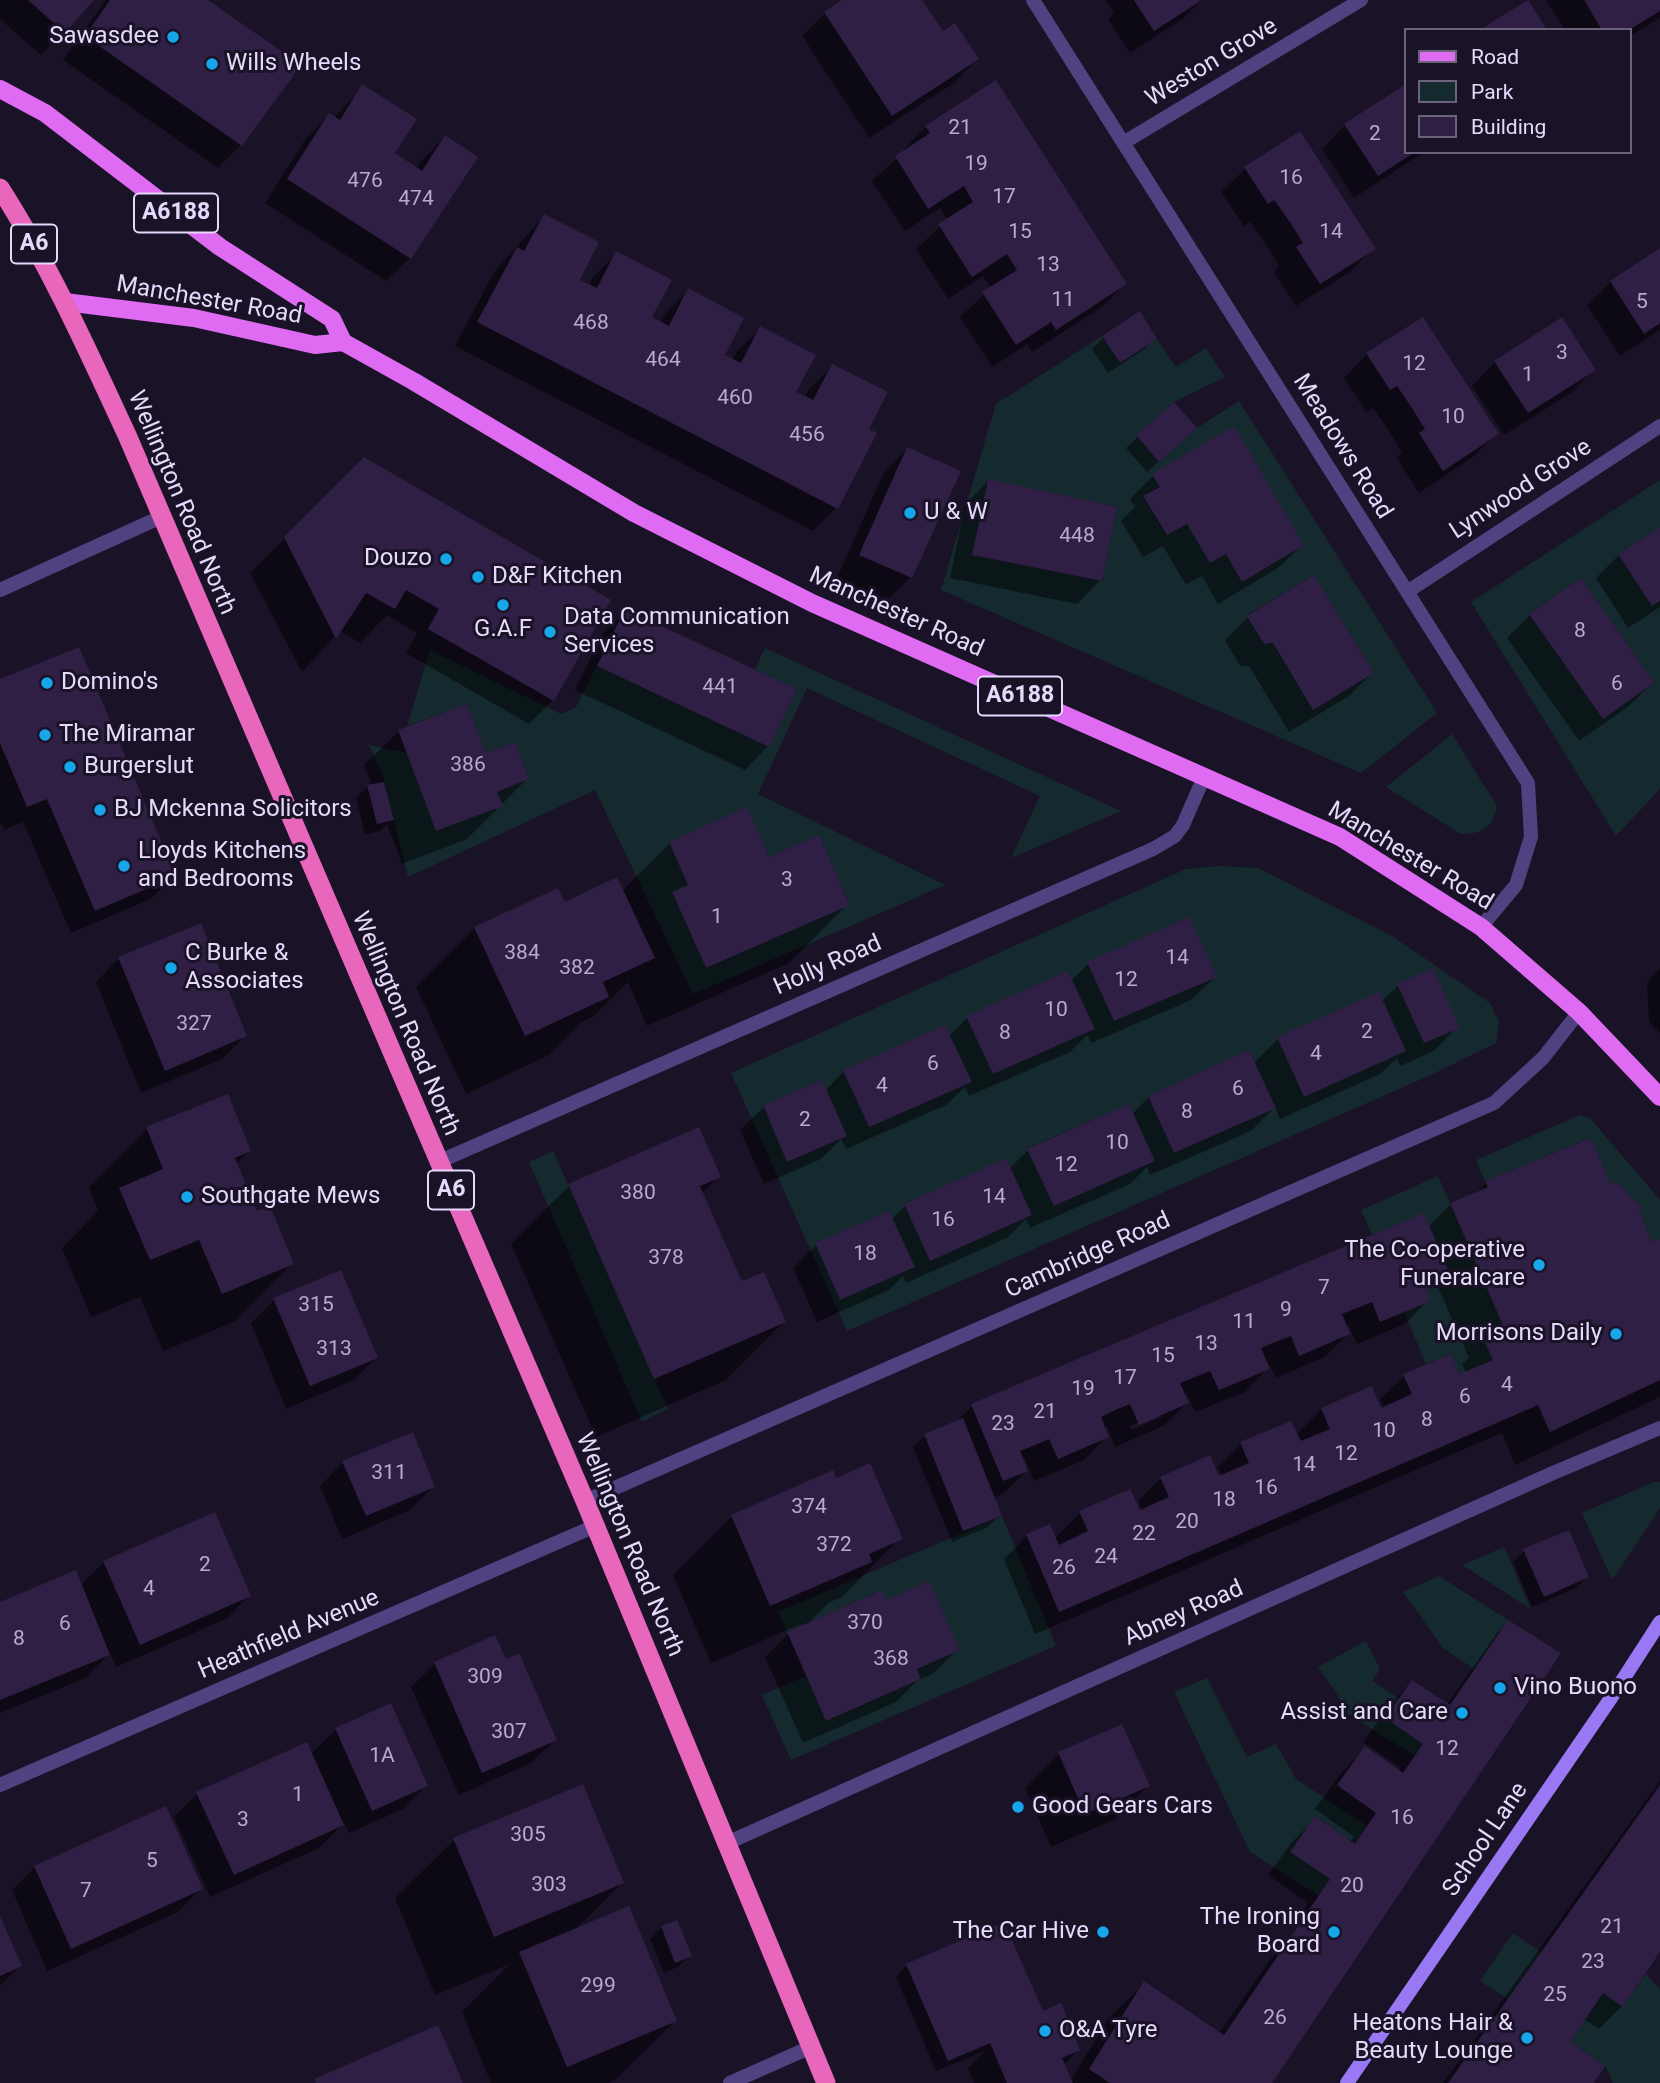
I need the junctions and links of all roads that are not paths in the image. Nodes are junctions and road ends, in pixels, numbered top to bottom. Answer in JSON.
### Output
{"nodes":[{"id":1,"x":1032,"y":0,"type":"edge"},
{"id":2,"x":1361,"y":0,"type":"edge"},
{"id":3,"x":0,"y":89,"type":"edge"},
{"id":4,"x":1123,"y":144,"type":"junction"},
{"id":5,"x":0,"y":188,"type":"edge"},
{"id":6,"x":65,"y":302,"type":"junction"},
{"id":7,"x":343,"y":342,"type":"junction"},
{"id":8,"x":1660,"y":426,"type":"edge"},
{"id":9,"x":161,"y":517,"type":"junction"},
{"id":10,"x":0,"y":590,"type":"edge"},
{"id":11,"x":1407,"y":592,"type":"junction"},
{"id":12,"x":1204,"y":777,"type":"junction"},
{"id":13,"x":1481,"y":927,"type":"junction"},
{"id":14,"x":1579,"y":1012,"type":"junction"},
{"id":15,"x":1660,"y":1097,"type":"edge"},
{"id":16,"x":438,"y":1162,"type":"junction"},
{"id":17,"x":1660,"y":1428,"type":"edge"},
{"id":18,"x":585,"y":1500,"type":"junction"},
{"id":19,"x":595,"y":1526,"type":"junction"},
{"id":20,"x":1660,"y":1622,"type":"edge"},
{"id":21,"x":0,"y":1785,"type":"edge"},
{"id":22,"x":727,"y":1843,"type":"junction"},
{"id":23,"x":811,"y":2047,"type":"junction"},
{"id":24,"x":730,"y":2083,"type":"edge"},
{"id":25,"x":826,"y":2083,"type":"edge"},
{"id":26,"x":1347,"y":2083,"type":"edge"}],
"edges":[{"from":1,"to":4,"type":"street","name":"Meadows Road"},
{"from":2,"to":4,"type":"street","name":"Weston Grove"},
{"from":3,"to":7,"type":"main road","name":"Manchester Road","number":"A6188"},
{"from":4,"to":11,"type":"street","name":"Meadows Road"},
{"from":5,"to":6,"type":"highway","name":"Wellington Road North","number":"A6"},
{"from":6,"to":7,"type":"main road","name":"Manchester Road"},
{"from":6,"to":9,"type":"highway","name":"Wellington Road North","number":"A6"},
{"from":7,"to":12,"type":"main road","name":"Manchester Road","number":"A6188"},
{"from":8,"to":11,"type":"street","name":"Lynwood Grove"},
{"from":9,"to":10,"type":"street"},
{"from":9,"to":16,"type":"highway","name":"Wellington Road North","number":"A6"},
{"from":11,"to":13,"type":"street","name":"Meadows Road"},
{"from":12,"to":13,"type":"main road","name":"Manchester Road","number":"A6188"},
{"from":12,"to":16,"type":"street","name":"Holly Road"},
{"from":13,"to":14,"type":"main road","name":"Manchester Road","number":"A6188"},
{"from":14,"to":15,"type":"main road","name":"Manchester Road","number":"A6188"},
{"from":14,"to":18,"type":"street","name":"Cambridge Road"},
{"from":16,"to":18,"type":"highway","name":"Wellington Road North","number":"A6"},
{"from":17,"to":22,"type":"street","name":"Abney Road"},
{"from":18,"to":19,"type":"highway","name":"Wellington Road North","number":"A6"},
{"from":19,"to":21,"type":"street","name":"Heathfield Avenue"},
{"from":19,"to":22,"type":"highway","name":"Wellington Road North","number":"A6"},
{"from":20,"to":26,"type":"main road","name":"School Lane"},
{"from":22,"to":23,"type":"highway","name":"Wellington Road North","number":"A6"},
{"from":23,"to":24,"type":"street"},
{"from":23,"to":25,"type":"highway","name":"Wellington Road North","number":"A6"}]}
